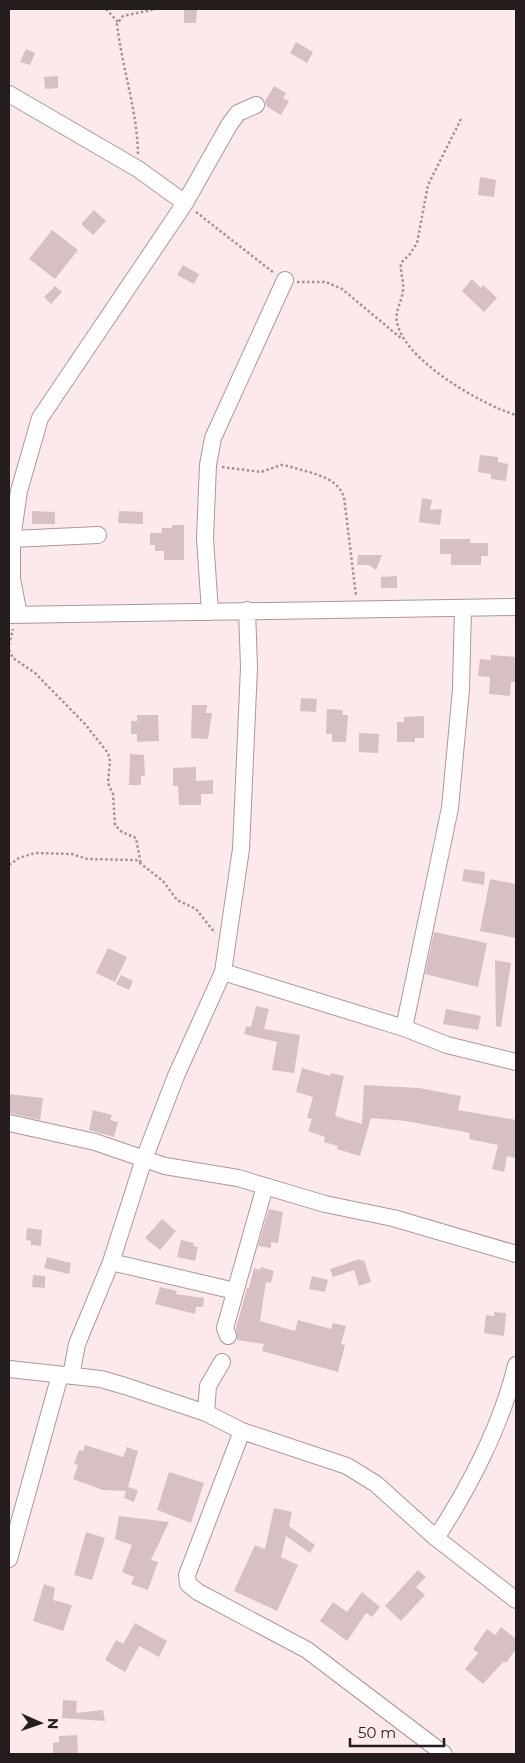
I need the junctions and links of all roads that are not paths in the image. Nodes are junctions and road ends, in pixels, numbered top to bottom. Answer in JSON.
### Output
{"nodes":[{"id":1,"x":9,"y":94,"type":"edge"},
{"id":2,"x":256,"y":105,"type":"dead end"},
{"id":3,"x":185,"y":203,"type":"junction"},
{"id":4,"x":285,"y":280,"type":"dead end"},
{"id":5,"x":98,"y":535,"type":"dead end"},
{"id":6,"x":12,"y":539,"type":"junction"},
{"id":7,"x":516,"y":607,"type":"edge"},
{"id":8,"x":463,"y":608,"type":"junction"},
{"id":9,"x":247,"y":610,"type":"junction"},
{"id":10,"x":210,"y":612,"type":"junction"},
{"id":11,"x":14,"y":615,"type":"edge"},
{"id":12,"x":223,"y":972,"type":"junction"},
{"id":13,"x":404,"y":1028,"type":"junction"},
{"id":14,"x":516,"y":1062,"type":"edge"},
{"id":15,"x":9,"y":1123,"type":"edge"},
{"id":16,"x":144,"y":1159,"type":"junction"},
{"id":17,"x":265,"y":1186,"type":"junction"},
{"id":18,"x":516,"y":1254,"type":"edge"},
{"id":19,"x":111,"y":1262,"type":"junction"},
{"id":20,"x":235,"y":1291,"type":"junction"},
{"id":21,"x":228,"y":1336,"type":"dead end"},
{"id":22,"x":222,"y":1362,"type":"dead end"},
{"id":23,"x":516,"y":1365,"type":"edge"},
{"id":24,"x":9,"y":1369,"type":"edge"},
{"id":25,"x":65,"y":1376,"type":"junction"},
{"id":26,"x":206,"y":1413,"type":"junction"},
{"id":27,"x":242,"y":1431,"type":"junction"},
{"id":28,"x":436,"y":1538,"type":"junction"},
{"id":29,"x":9,"y":1558,"type":"edge"},
{"id":30,"x":516,"y":1600,"type":"edge"},
{"id":31,"x":444,"y":1754,"type":"edge"}],
"edges":[{"from":1,"to":3,"type":"street"},
{"from":2,"to":3,"type":"street"},
{"from":3,"to":6,"type":"street"},
{"from":4,"to":10,"type":"street"},
{"from":5,"to":6,"type":"street"},
{"from":6,"to":11,"type":"street"},
{"from":7,"to":8,"type":"street"},
{"from":8,"to":9,"type":"street"},
{"from":8,"to":13,"type":"street"},
{"from":9,"to":10,"type":"street"},
{"from":9,"to":12,"type":"street"},
{"from":10,"to":11,"type":"street"},
{"from":12,"to":13,"type":"street"},
{"from":12,"to":16,"type":"street"},
{"from":13,"to":14,"type":"street"},
{"from":15,"to":16,"type":"street"},
{"from":16,"to":17,"type":"street"},
{"from":16,"to":19,"type":"street"},
{"from":17,"to":18,"type":"street"},
{"from":17,"to":20,"type":"street"},
{"from":19,"to":20,"type":"street"},
{"from":19,"to":25,"type":"street"},
{"from":20,"to":21,"type":"street"},
{"from":22,"to":26,"type":"street"},
{"from":23,"to":28,"type":"street"},
{"from":24,"to":25,"type":"street"},
{"from":25,"to":26,"type":"street"},
{"from":25,"to":29,"type":"street"},
{"from":26,"to":27,"type":"street"},
{"from":27,"to":28,"type":"street"},
{"from":27,"to":31,"type":"street"},
{"from":28,"to":30,"type":"street"}]}
